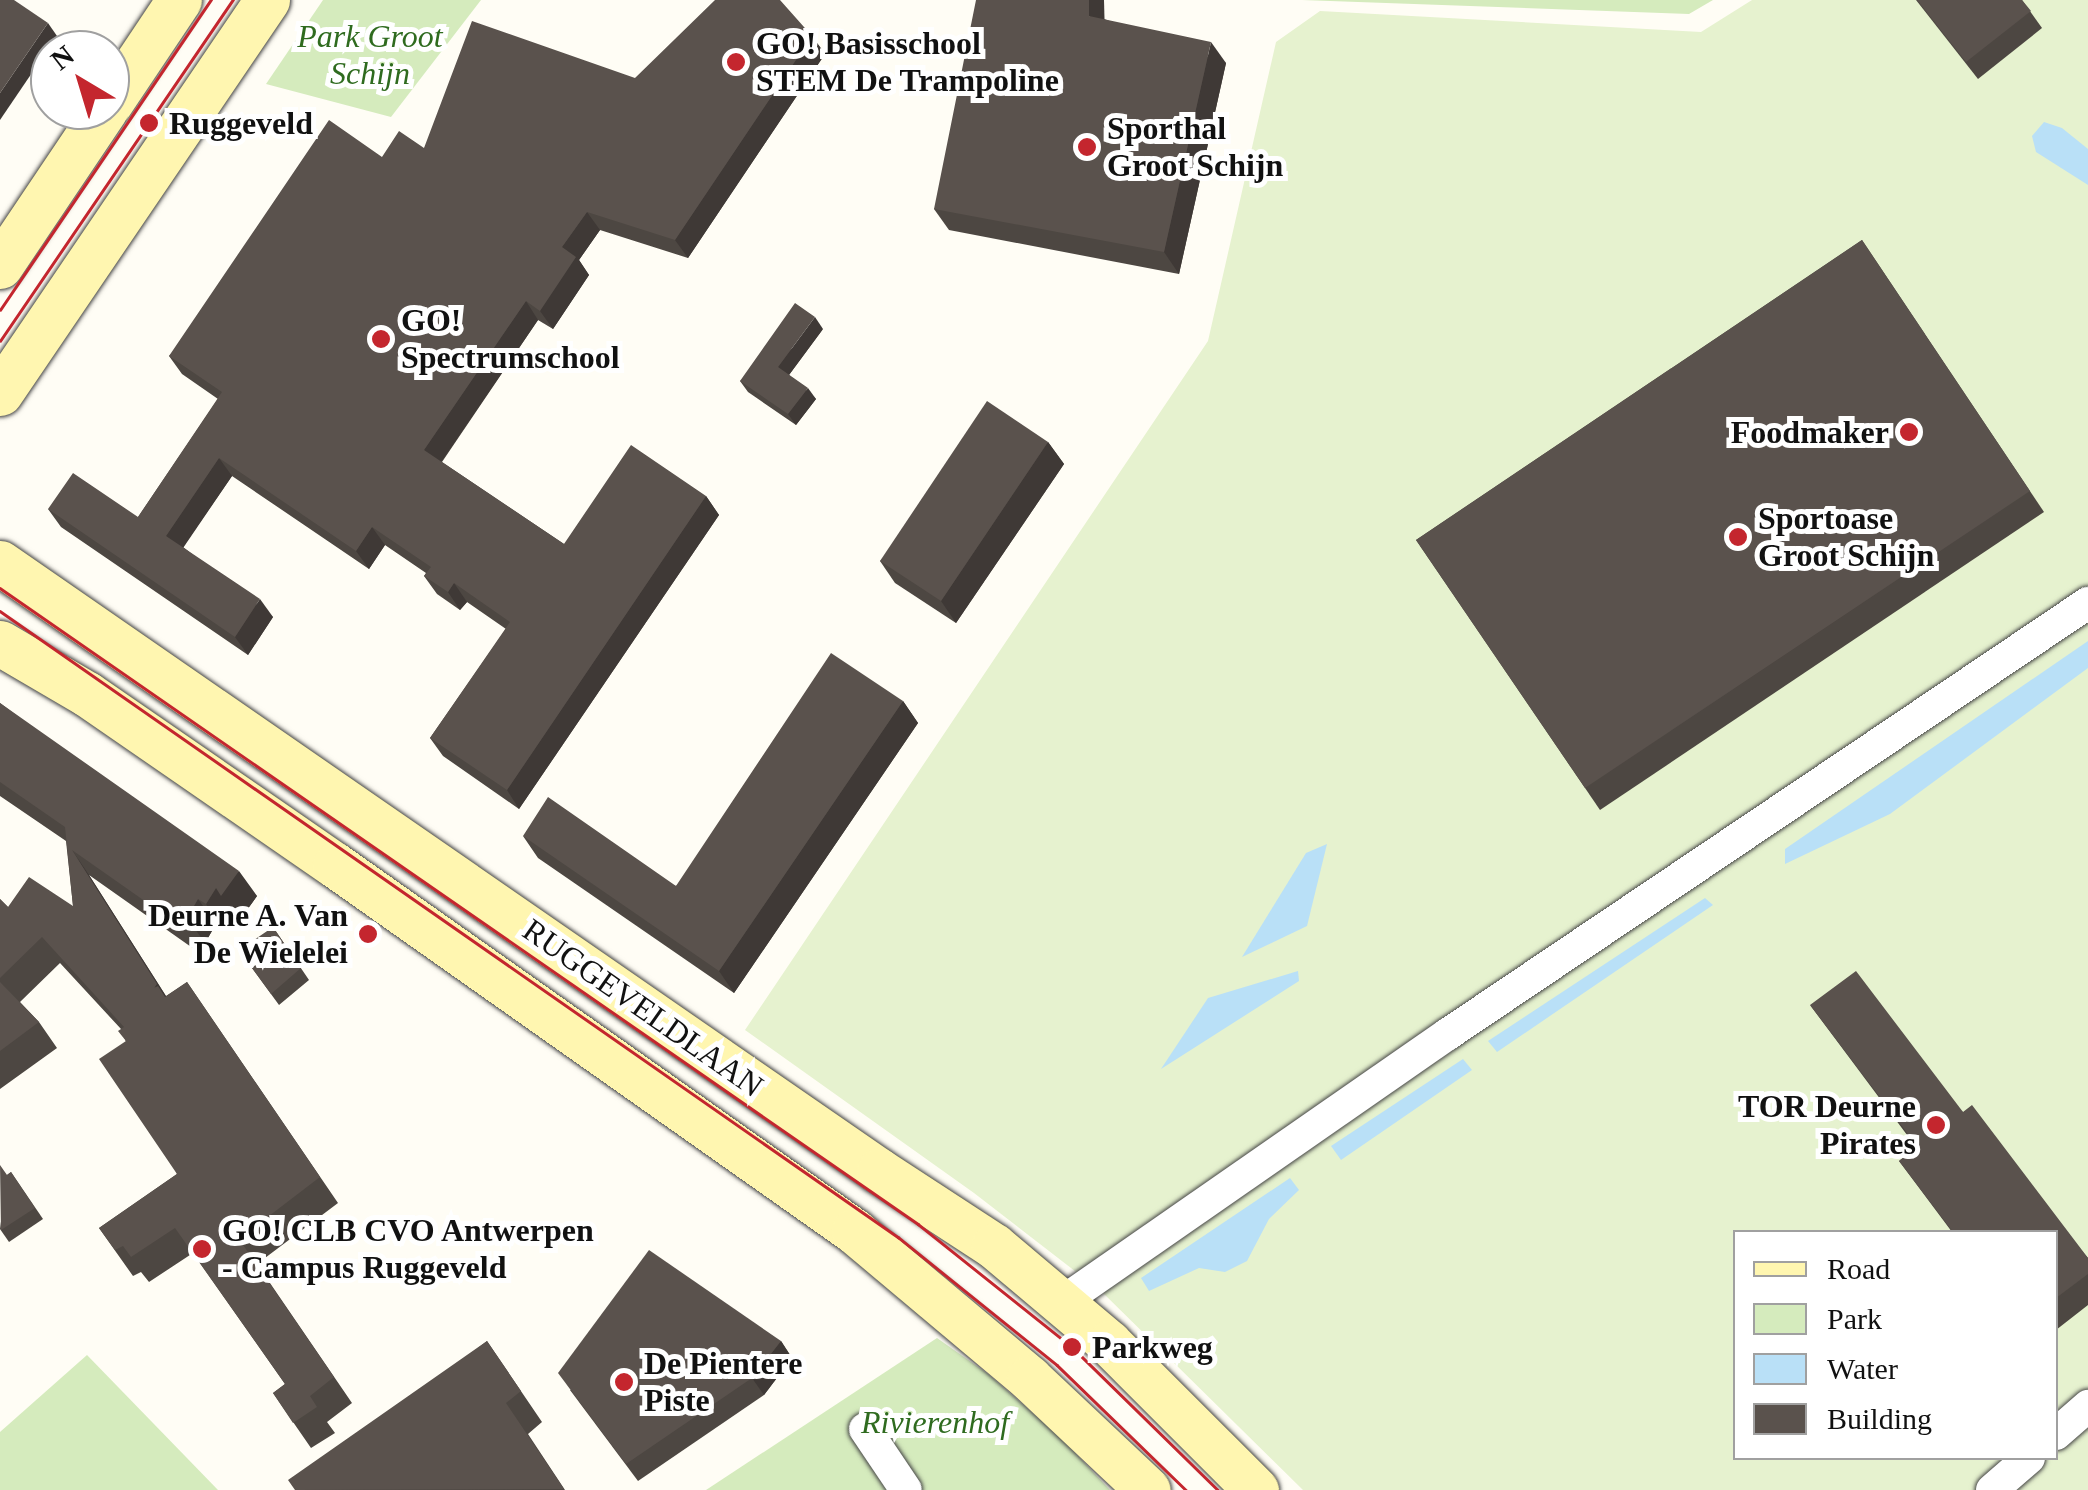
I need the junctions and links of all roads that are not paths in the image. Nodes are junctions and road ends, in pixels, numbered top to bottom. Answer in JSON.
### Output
{"nodes":[{"id":1,"x":179,"y":0,"type":"edge"},
{"id":2,"x":267,"y":0,"type":"edge"},
{"id":3,"x":130,"y":73,"type":"edge"},
{"id":4,"x":92,"y":130,"type":"edge"},
{"id":5,"x":0,"y":266,"type":"edge"},
{"id":6,"x":0,"y":393,"type":"edge"},
{"id":7,"x":0,"y":564,"type":"edge"},
{"id":8,"x":2088,"y":603,"type":"edge"},
{"id":9,"x":0,"y":642,"type":"edge"},
{"id":10,"x":1075,"y":1293,"type":"dead end"},
{"id":11,"x":2088,"y":1406,"type":"edge"},
{"id":12,"x":865,"y":1429,"type":"dead end"},
{"id":13,"x":2058,"y":1432,"type":"edge"},
{"id":14,"x":2027,"y":1460,"type":"edge"},
{"id":15,"x":906,"y":1490,"type":"edge"},
{"id":16,"x":1148,"y":1490,"type":"edge"},
{"id":17,"x":1256,"y":1490,"type":"edge"},
{"id":18,"x":1992,"y":1490,"type":"edge"}],
"edges":[{"from":1,"to":3,"type":"street"},
{"from":2,"to":6,"type":"street"},
{"from":4,"to":5,"type":"street"},
{"from":7,"to":17,"type":"street","name":"RUGGEVELDLAAN"},
{"from":8,"to":10,"type":"street"},
{"from":9,"to":16,"type":"street","name":"RUGGEVELDLAAN"},
{"from":11,"to":13,"type":"street"},
{"from":12,"to":15,"type":"street"},
{"from":14,"to":18,"type":"street"}]}
